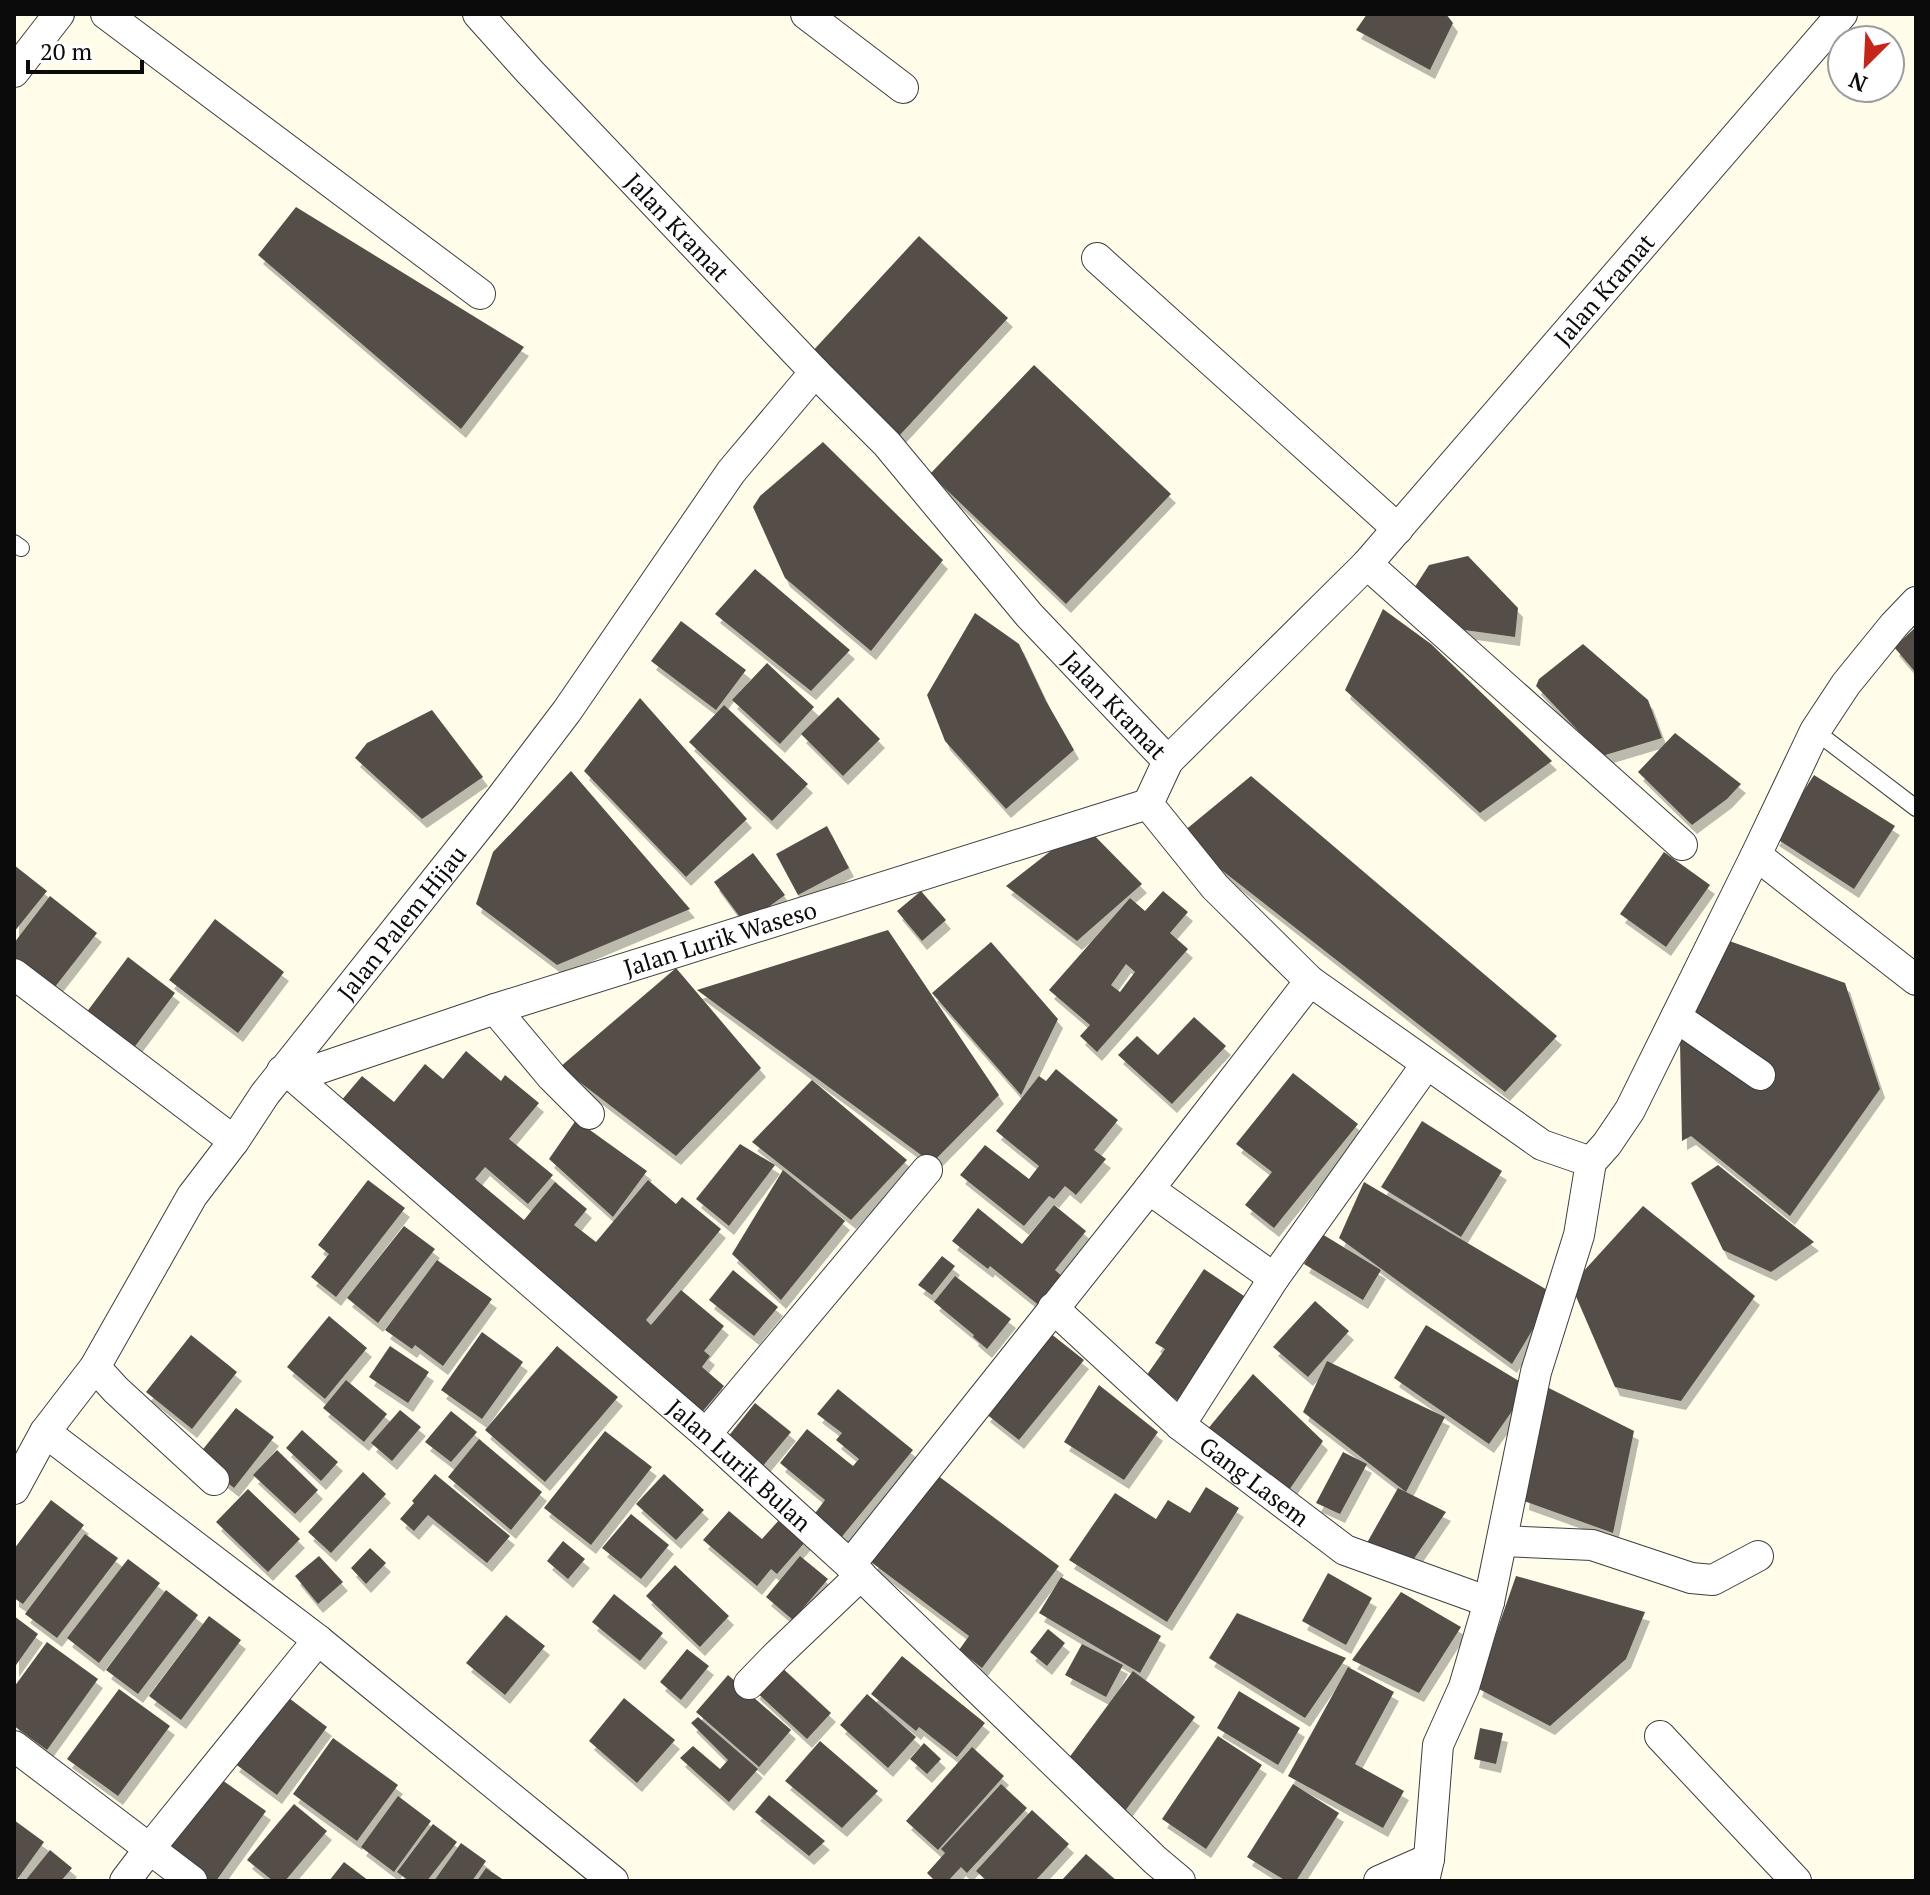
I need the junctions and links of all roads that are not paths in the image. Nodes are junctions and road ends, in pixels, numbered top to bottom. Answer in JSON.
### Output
{"nodes":[{"id":1,"x":59,"y":14,"type":"edge"},
{"id":2,"x":106,"y":14,"type":"edge"},
{"id":3,"x":478,"y":14,"type":"edge"},
{"id":4,"x":806,"y":14,"type":"edge"},
{"id":5,"x":1842,"y":14,"type":"edge"},
{"id":6,"x":14,"y":72,"type":"edge"},
{"id":7,"x":903,"y":88,"type":"dead end"},
{"id":8,"x":1097,"y":258,"type":"dead end"},
{"id":9,"x":480,"y":294,"type":"dead end"},
{"id":10,"x":815,"y":372,"type":"junction"},
{"id":11,"x":1398,"y":529,"type":"junction"},
{"id":12,"x":1367,"y":564,"type":"junction"},
{"id":13,"x":1916,"y":602,"type":"edge"},
{"id":14,"x":1815,"y":731,"type":"junction"},
{"id":15,"x":1168,"y":761,"type":"junction"},
{"id":16,"x":1148,"y":804,"type":"junction"},
{"id":17,"x":1916,"y":808,"type":"edge"},
{"id":18,"x":1682,"y":845,"type":"dead end"},
{"id":19,"x":1756,"y":855,"type":"junction"},
{"id":20,"x":14,"y":974,"type":"edge"},
{"id":21,"x":1916,"y":980,"type":"edge"},
{"id":22,"x":1310,"y":981,"type":"junction"},
{"id":23,"x":495,"y":1009,"type":"junction"},
{"id":24,"x":1676,"y":1017,"type":"junction"},
{"id":25,"x":1426,"y":1065,"type":"junction"},
{"id":26,"x":288,"y":1074,"type":"junction"},
{"id":27,"x":1760,"y":1075,"type":"dead end"},
{"id":28,"x":589,"y":1114,"type":"dead end"},
{"id":29,"x":234,"y":1141,"type":"junction"},
{"id":30,"x":1591,"y":1162,"type":"junction"},
{"id":31,"x":927,"y":1170,"type":"dead end"},
{"id":32,"x":1149,"y":1189,"type":"junction"},
{"id":33,"x":1274,"y":1278,"type":"junction"},
{"id":34,"x":1053,"y":1308,"type":"junction"},
{"id":35,"x":95,"y":1367,"type":"junction"},
{"id":36,"x":1180,"y":1425,"type":"junction"},
{"id":37,"x":45,"y":1432,"type":"junction"},
{"id":38,"x":706,"y":1434,"type":"junction"},
{"id":39,"x":214,"y":1480,"type":"dead end"},
{"id":40,"x":14,"y":1489,"type":"edge"},
{"id":41,"x":1502,"y":1541,"type":"junction"},
{"id":42,"x":1758,"y":1556,"type":"dead end"},
{"id":43,"x":856,"y":1570,"type":"junction"},
{"id":44,"x":1489,"y":1602,"type":"junction"},
{"id":45,"x":318,"y":1640,"type":"junction"},
{"id":46,"x":749,"y":1684,"type":"dead end"},
{"id":47,"x":1660,"y":1736,"type":"dead end"},
{"id":48,"x":14,"y":1746,"type":"edge"},
{"id":49,"x":150,"y":1848,"type":"junction"},
{"id":50,"x":1426,"y":1870,"type":"edge"},
{"id":51,"x":125,"y":1881,"type":"edge"},
{"id":52,"x":192,"y":1881,"type":"edge"},
{"id":53,"x":613,"y":1881,"type":"edge"},
{"id":54,"x":1180,"y":1881,"type":"edge"},
{"id":55,"x":1379,"y":1881,"type":"edge"},
{"id":56,"x":1796,"y":1881,"type":"edge"}],
"edges":[{"from":1,"to":6,"type":"street"},
{"from":2,"to":9,"type":"street"},
{"from":3,"to":10,"type":"street","name":"Jalan Kramat"},
{"from":4,"to":7,"type":"street"},
{"from":5,"to":11,"type":"street","name":"Jalan Kramat"},
{"from":8,"to":11,"type":"street"},
{"from":10,"to":15,"type":"street","name":"Jalan Kramat"},
{"from":10,"to":26,"type":"street","name":"Jalan Palem Hijau"},
{"from":11,"to":12,"type":"street","name":"Jalan Kramat"},
{"from":12,"to":15,"type":"street","name":"Jalan Kramat"},
{"from":12,"to":18,"type":"street"},
{"from":13,"to":14,"type":"street"},
{"from":14,"to":17,"type":"lane"},
{"from":14,"to":19,"type":"street"},
{"from":15,"to":16,"type":"street"},
{"from":16,"to":22,"type":"street"},
{"from":16,"to":23,"type":"street","name":"Jalan Lurik Waseso"},
{"from":19,"to":21,"type":"street"},
{"from":19,"to":24,"type":"street"},
{"from":20,"to":29,"type":"street"},
{"from":22,"to":25,"type":"street"},
{"from":22,"to":32,"type":"street"},
{"from":23,"to":26,"type":"street","name":"Jalan Lurik Waseso"},
{"from":23,"to":28,"type":"street"},
{"from":24,"to":27,"type":"street"},
{"from":24,"to":30,"type":"street"},
{"from":25,"to":30,"type":"street"},
{"from":25,"to":33,"type":"street"},
{"from":26,"to":29,"type":"street","name":"Jalan Palem Hijau"},
{"from":26,"to":38,"type":"street","name":"Jalan Lurik Bulan"},
{"from":29,"to":35,"type":"street","name":"Jalan Palem Hijau"},
{"from":30,"to":41,"type":"street"},
{"from":31,"to":38,"type":"street"},
{"from":32,"to":33,"type":"street"},
{"from":32,"to":34,"type":"street"},
{"from":33,"to":36,"type":"street"},
{"from":34,"to":36,"type":"street","name":"Gang Lasem"},
{"from":34,"to":43,"type":"street"},
{"from":35,"to":37,"type":"street","name":"Jalan Palem Hijau"},
{"from":35,"to":39,"type":"street"},
{"from":36,"to":44,"type":"street","name":"Gang Lasem"},
{"from":37,"to":40,"type":"street","name":"Jalan Palem Hijau"},
{"from":37,"to":45,"type":"street"},
{"from":38,"to":43,"type":"street","name":"Jalan Lurik Bulan"},
{"from":41,"to":42,"type":"street"},
{"from":41,"to":44,"type":"street"},
{"from":43,"to":46,"type":"street"},
{"from":43,"to":54,"type":"street","name":"Jalan Lurik Bulan"},
{"from":44,"to":50,"type":"street"},
{"from":45,"to":49,"type":"street"},
{"from":45,"to":53,"type":"street"},
{"from":47,"to":56,"type":"street"},
{"from":48,"to":49,"type":"street"},
{"from":49,"to":51,"type":"street"},
{"from":49,"to":52,"type":"street"},
{"from":50,"to":55,"type":"street"}]}
